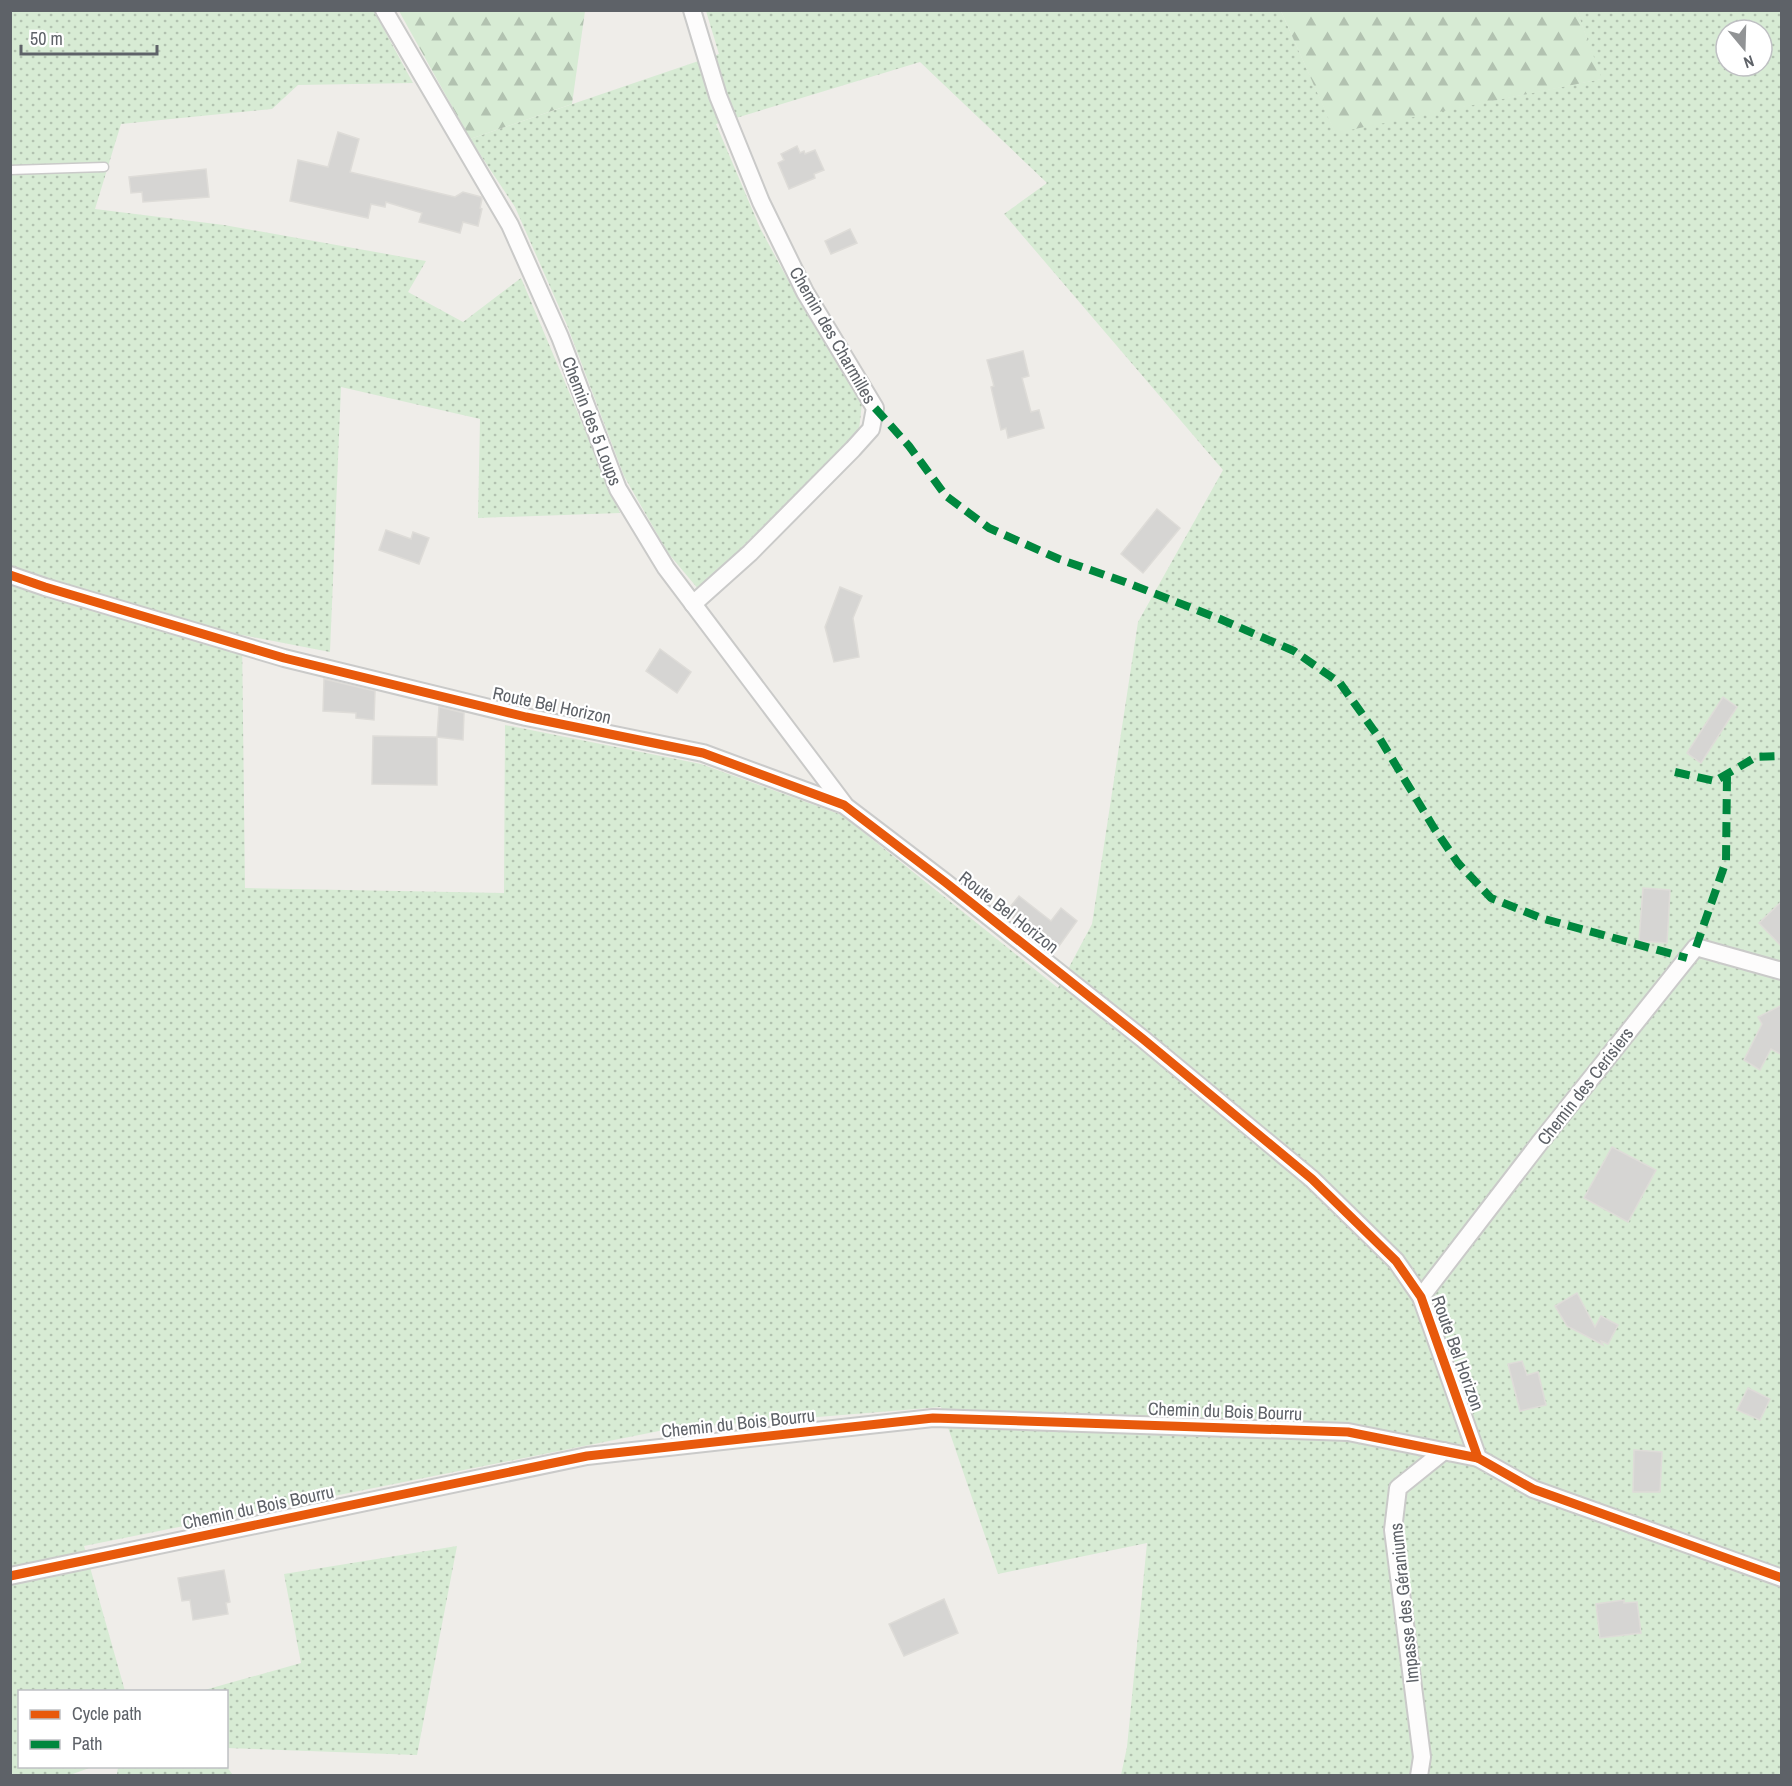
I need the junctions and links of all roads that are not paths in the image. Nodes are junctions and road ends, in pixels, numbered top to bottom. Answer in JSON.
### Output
{"nodes":[{"id":1,"x":384,"y":10,"type":"edge"},
{"id":2,"x":692,"y":10,"type":"edge"},
{"id":3,"x":104,"y":167,"type":"dead end"},
{"id":4,"x":10,"y":170,"type":"edge"},
{"id":5,"x":10,"y":575,"type":"edge"},
{"id":6,"x":693,"y":604,"type":"junction"},
{"id":7,"x":844,"y":805,"type":"junction"},
{"id":8,"x":1782,"y":971,"type":"edge"},
{"id":9,"x":1421,"y":1297,"type":"junction"},
{"id":10,"x":1444,"y":1451,"type":"junction"},
{"id":11,"x":1478,"y":1458,"type":"junction"},
{"id":12,"x":10,"y":1576,"type":"edge"},
{"id":13,"x":1782,"y":1578,"type":"edge"},
{"id":14,"x":1419,"y":1776,"type":"edge"}],
"edges":[{"from":1,"to":6,"type":"street","name":"Chemin des 5 Loups"},
{"from":2,"to":6,"type":"street","name":"Chemin des Charmilles"},
{"from":3,"to":4,"type":"lane"},
{"from":5,"to":7,"type":"street","name":"Route Bel Horizon"},
{"from":6,"to":7,"type":"street","name":"Chemin des 5 Loups"},
{"from":7,"to":9,"type":"street","name":"Route Bel Horizon"},
{"from":8,"to":9,"type":"street","name":"Chemin des Cerisiers"},
{"from":9,"to":11,"type":"street","name":"Route Bel Horizon"},
{"from":10,"to":11,"type":"street","name":"Chemin du Bois Bourru"},
{"from":10,"to":12,"type":"street","name":"Chemin du Bois Bourru"},
{"from":10,"to":14,"type":"street","name":"Impasse des Géraniums"},
{"from":11,"to":13,"type":"street"}]}
